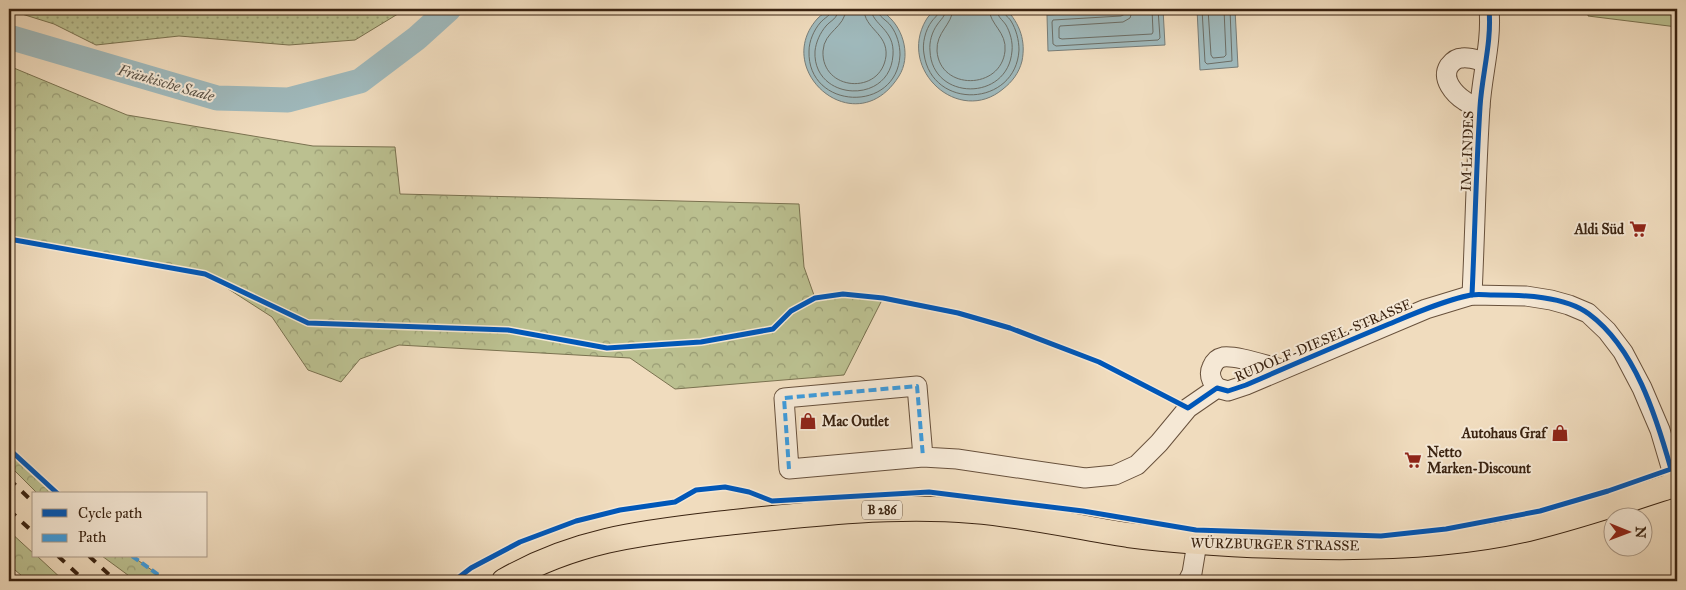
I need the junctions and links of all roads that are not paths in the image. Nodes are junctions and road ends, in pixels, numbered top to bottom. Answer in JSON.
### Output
{"nodes":[{"id":1,"x":1489,"y":9,"type":"edge"},
{"id":2,"x":1485,"y":62,"type":"junction"},
{"id":3,"x":1480,"y":106,"type":"junction"},
{"id":4,"x":1472,"y":295,"type":"junction"},
{"id":5,"x":1282,"y":369,"type":"junction"},
{"id":6,"x":1217,"y":388,"type":"junction"},
{"id":7,"x":923,"y":457,"type":"junction"},
{"id":8,"x":1677,"y":484,"type":"edge"},
{"id":9,"x":1198,"y":543,"type":"junction"},
{"id":10,"x":504,"y":581,"type":"edge"},
{"id":11,"x":1188,"y":581,"type":"edge"}],
"edges":[{"from":1,"to":2,"type":"street","name":"IM LINDES"},
{"from":2,"to":3,"type":"street","name":"IM LINDES"},
{"from":2,"to":3,"type":"street","name":"IM LINDES"},
{"from":3,"to":4,"type":"street","name":"IM LINDES"},
{"from":4,"to":5,"type":"street","name":"RUDOLF-DIESEL-STRASSE"},
{"from":4,"to":8,"type":"street","name":"RUDOLF-DIESEL-STRASSE"},
{"from":5,"to":6,"type":"street","name":"RUDOLF-DIESEL-STRASSE"},
{"from":5,"to":6,"type":"street","name":"RUDOLF-DIESEL-STRASSE"},
{"from":6,"to":7,"type":"street","name":"RUDOLF-DIESEL-STRASSE"},
{"from":7,"to":7,"type":"street","name":"RUDOLF-DIESEL-STRASSE"},
{"from":8,"to":9,"type":"main road","name":"WÜRZBURGER STRASSE","number":"B 286"},
{"from":9,"to":10,"type":"main road","name":"WÜRZBURGER STRASSE","number":"B 286"},
{"from":9,"to":11,"type":"street"}]}
